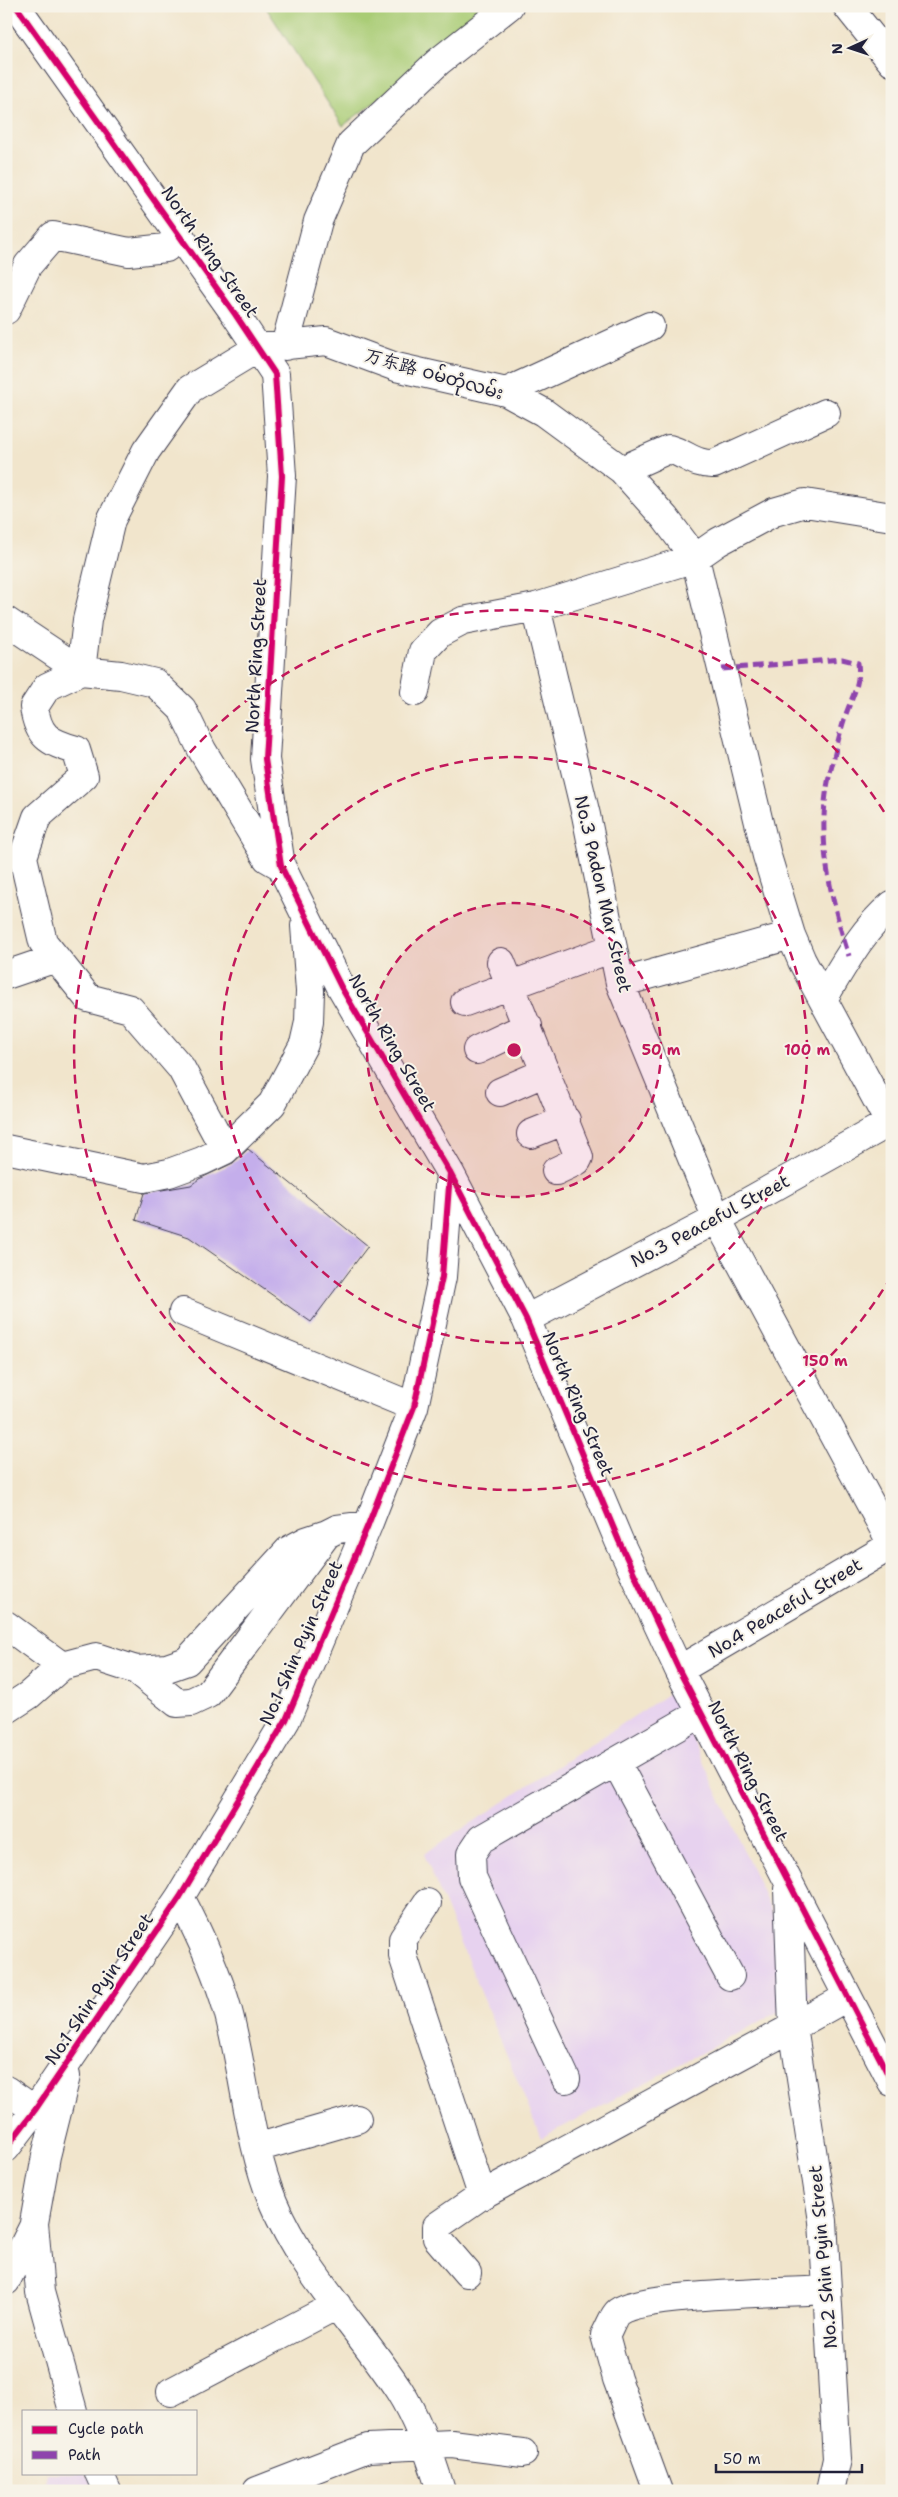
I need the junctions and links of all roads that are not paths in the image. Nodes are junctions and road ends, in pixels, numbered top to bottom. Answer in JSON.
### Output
{"nodes":[{"id":1,"x":16,"y":6,"type":"edge"},
{"id":2,"x":508,"y":6,"type":"edge"},
{"id":3,"x":847,"y":6,"type":"edge"},
{"id":4,"x":892,"y":62,"type":"edge"},
{"id":5,"x":180,"y":236,"type":"junction"},
{"id":6,"x":6,"y":310,"type":"edge"},
{"id":7,"x":650,"y":326,"type":"dead end"},
{"id":8,"x":286,"y":346,"type":"junction"},
{"id":9,"x":258,"y":348,"type":"junction"},
{"id":10,"x":506,"y":392,"type":"junction"},
{"id":11,"x":826,"y":413,"type":"dead end"},
{"id":12,"x":622,"y":470,"type":"junction"},
{"id":13,"x":892,"y":517,"type":"edge"},
{"id":14,"x":695,"y":558,"type":"junction"},
{"id":15,"x":536,"y":607,"type":"junction"},
{"id":16,"x":6,"y":622,"type":"edge"},
{"id":17,"x":81,"y":671,"type":"junction"},
{"id":18,"x":416,"y":692,"type":"dead end"},
{"id":19,"x":281,"y":866,"type":"junction"},
{"id":20,"x":892,"y":904,"type":"edge"},
{"id":21,"x":304,"y":912,"type":"junction"},
{"id":22,"x":791,"y":934,"type":"junction"},
{"id":23,"x":613,"y":948,"type":"junction"},
{"id":24,"x":56,"y":958,"type":"junction"},
{"id":25,"x":506,"y":973,"type":"junction"},
{"id":26,"x":6,"y":975,"type":"edge"},
{"id":27,"x":620,"y":983,"type":"junction"},
{"id":28,"x":823,"y":999,"type":"junction"},
{"id":29,"x":465,"y":1002,"type":"dead end"},
{"id":30,"x":528,"y":1026,"type":"junction"},
{"id":31,"x":477,"y":1050,"type":"dead end"},
{"id":32,"x":546,"y":1072,"type":"junction"},
{"id":33,"x":500,"y":1092,"type":"dead end"},
{"id":34,"x":566,"y":1120,"type":"junction"},
{"id":35,"x":891,"y":1122,"type":"edge"},
{"id":36,"x":531,"y":1134,"type":"dead end"},
{"id":37,"x":6,"y":1149,"type":"edge"},
{"id":38,"x":224,"y":1150,"type":"junction"},
{"id":39,"x":556,"y":1171,"type":"dead end"},
{"id":40,"x":450,"y":1173,"type":"junction"},
{"id":41,"x":716,"y":1219,"type":"junction"},
{"id":42,"x":183,"y":1312,"type":"dead end"},
{"id":43,"x":526,"y":1319,"type":"junction"},
{"id":44,"x":414,"y":1407,"type":"junction"},
{"id":45,"x":368,"y":1525,"type":"junction"},
{"id":46,"x":327,"y":1534,"type":"junction"},
{"id":47,"x":892,"y":1545,"type":"edge"},
{"id":48,"x":6,"y":1625,"type":"edge"},
{"id":49,"x":62,"y":1666,"type":"junction"},
{"id":50,"x":136,"y":1670,"type":"junction"},
{"id":51,"x":679,"y":1670,"type":"junction"},
{"id":52,"x":6,"y":1710,"type":"edge"},
{"id":53,"x":701,"y":1713,"type":"junction"},
{"id":54,"x":616,"y":1762,"type":"junction"},
{"id":55,"x":788,"y":1881,"type":"junction"},
{"id":56,"x":180,"y":1897,"type":"junction"},
{"id":57,"x":427,"y":1903,"type":"dead end"},
{"id":58,"x":730,"y":1976,"type":"dead end"},
{"id":59,"x":847,"y":1997,"type":"junction"},
{"id":60,"x":793,"y":2027,"type":"junction"},
{"id":61,"x":71,"y":2056,"type":"junction"},
{"id":62,"x":566,"y":2079,"type":"dead end"},
{"id":63,"x":892,"y":2082,"type":"edge"},
{"id":64,"x":6,"y":2090,"type":"edge"},
{"id":65,"x":36,"y":2110,"type":"junction"},
{"id":66,"x":357,"y":2119,"type":"dead end"},
{"id":67,"x":6,"y":2148,"type":"edge"},
{"id":68,"x":256,"y":2148,"type":"junction"},
{"id":69,"x":482,"y":2195,"type":"junction"},
{"id":70,"x":34,"y":2224,"type":"junction"},
{"id":71,"x":467,"y":2273,"type":"dead end"},
{"id":72,"x":6,"y":2281,"type":"edge"},
{"id":73,"x":827,"y":2290,"type":"junction"},
{"id":74,"x":337,"y":2306,"type":"junction"},
{"id":75,"x":171,"y":2392,"type":"dead end"},
{"id":76,"x":73,"y":2410,"type":"edge"},
{"id":77,"x":425,"y":2444,"type":"junction"},
{"id":78,"x":523,"y":2454,"type":"dead end"},
{"id":79,"x":99,"y":2474,"type":"edge"},
{"id":80,"x":107,"y":2491,"type":"edge"},
{"id":81,"x":257,"y":2491,"type":"edge"},
{"id":82,"x":441,"y":2491,"type":"edge"},
{"id":83,"x":658,"y":2491,"type":"edge"},
{"id":84,"x":830,"y":2491,"type":"edge"}],
"edges":[{"from":1,"to":5,"type":"main road","name":"North Ring Street"},
{"from":2,"to":8,"type":"main road"},
{"from":3,"to":4,"type":"main road"},
{"from":5,"to":6,"type":"main road"},
{"from":5,"to":9,"type":"main road","name":"North Ring Street"},
{"from":7,"to":10,"type":"main road"},
{"from":8,"to":9,"type":"main road","name":"万东路 ဝမ်တုံလမ်း"},
{"from":8,"to":10,"type":"main road","name":"万东路 ဝမ်တုံလမ်း"},
{"from":9,"to":17,"type":"main road"},
{"from":9,"to":19,"type":"main road","name":"North Ring Street"},
{"from":10,"to":12,"type":"main road","name":"万东路 ဝမ်တုံလမ်း"},
{"from":11,"to":12,"type":"main road"},
{"from":12,"to":14,"type":"main road","name":"万东路 ဝမ်တုံလမ်း"},
{"from":13,"to":14,"type":"main road"},
{"from":14,"to":15,"type":"main road"},
{"from":14,"to":22,"type":"main road"},
{"from":15,"to":18,"type":"main road"},
{"from":15,"to":23,"type":"main road","name":"No.3 Padon Mar Street"},
{"from":16,"to":17,"type":"main road"},
{"from":17,"to":19,"type":"main road"},
{"from":17,"to":24,"type":"main road"},
{"from":19,"to":21,"type":"main road","name":"North Ring Street"},
{"from":20,"to":28,"type":"main road"},
{"from":21,"to":38,"type":"main road"},
{"from":21,"to":40,"type":"main road","name":"North Ring Street"},
{"from":22,"to":27,"type":"main road"},
{"from":22,"to":28,"type":"main road"},
{"from":23,"to":25,"type":"main road"},
{"from":23,"to":27,"type":"main road","name":"No.3 Padon Mar Street"},
{"from":24,"to":26,"type":"main road"},
{"from":24,"to":38,"type":"main road"},
{"from":25,"to":29,"type":"main road"},
{"from":25,"to":30,"type":"main road"},
{"from":27,"to":41,"type":"main road","name":"No.3 Padon Mar Street"},
{"from":28,"to":35,"type":"main road"},
{"from":30,"to":31,"type":"main road"},
{"from":30,"to":32,"type":"main road"},
{"from":32,"to":33,"type":"main road"},
{"from":32,"to":34,"type":"main road"},
{"from":34,"to":36,"type":"main road"},
{"from":34,"to":39,"type":"main road"},
{"from":35,"to":41,"type":"main road","name":"No.3 Peaceful Street"},
{"from":37,"to":38,"type":"main road"},
{"from":40,"to":43,"type":"main road","name":"North Ring Street"},
{"from":40,"to":44,"type":"main road","name":"No.1 Shin Pyin Street"},
{"from":41,"to":43,"type":"main road","name":"No.3 Peaceful Street"},
{"from":41,"to":47,"type":"main road","name":"No.3 Padon Mar Street"},
{"from":42,"to":44,"type":"main road"},
{"from":43,"to":51,"type":"main road","name":"North Ring Street"},
{"from":44,"to":45,"type":"main road","name":"No.1 Shin Pyin Street"},
{"from":45,"to":46,"type":"main road"},
{"from":45,"to":56,"type":"main road","name":"No.1 Shin Pyin Street"},
{"from":46,"to":50,"type":"main road"},
{"from":46,"to":50,"type":"main road"},
{"from":47,"to":51,"type":"main road","name":"No.4 Peaceful Street"},
{"from":48,"to":49,"type":"main road"},
{"from":49,"to":50,"type":"main road"},
{"from":49,"to":52,"type":"main road"},
{"from":51,"to":53,"type":"main road","name":"North Ring Street"},
{"from":53,"to":54,"type":"main road"},
{"from":53,"to":55,"type":"main road","name":"North Ring Street"},
{"from":54,"to":58,"type":"main road"},
{"from":54,"to":62,"type":"main road"},
{"from":55,"to":59,"type":"main road","name":"North Ring Street"},
{"from":55,"to":60,"type":"main road","name":"No.2 Shin Pyin Street"},
{"from":56,"to":61,"type":"main road","name":"No.1 Shin Pyin Street"},
{"from":56,"to":68,"type":"main road"},
{"from":57,"to":69,"type":"main road"},
{"from":59,"to":60,"type":"main road"},
{"from":59,"to":63,"type":"main road","name":"North Ring Street"},
{"from":60,"to":69,"type":"main road"},
{"from":60,"to":73,"type":"main road","name":"No.2 Shin Pyin Street"},
{"from":61,"to":65,"type":"main road","name":"No.1 Shin Pyin Street"},
{"from":61,"to":70,"type":"main road"},
{"from":64,"to":65,"type":"main road"},
{"from":65,"to":67,"type":"main road","name":"No.1 Shin Pyin Street"},
{"from":66,"to":68,"type":"main road"},
{"from":68,"to":74,"type":"main road"},
{"from":69,"to":71,"type":"main road"},
{"from":70,"to":72,"type":"main road"},
{"from":70,"to":76,"type":"main road"},
{"from":73,"to":83,"type":"main road"},
{"from":73,"to":84,"type":"main road","name":"No.2 Shin Pyin Street"},
{"from":74,"to":75,"type":"main road"},
{"from":74,"to":77,"type":"main road"},
{"from":77,"to":78,"type":"main road"},
{"from":77,"to":81,"type":"main road"},
{"from":77,"to":82,"type":"main road"},
{"from":79,"to":80,"type":"main road"}]}
